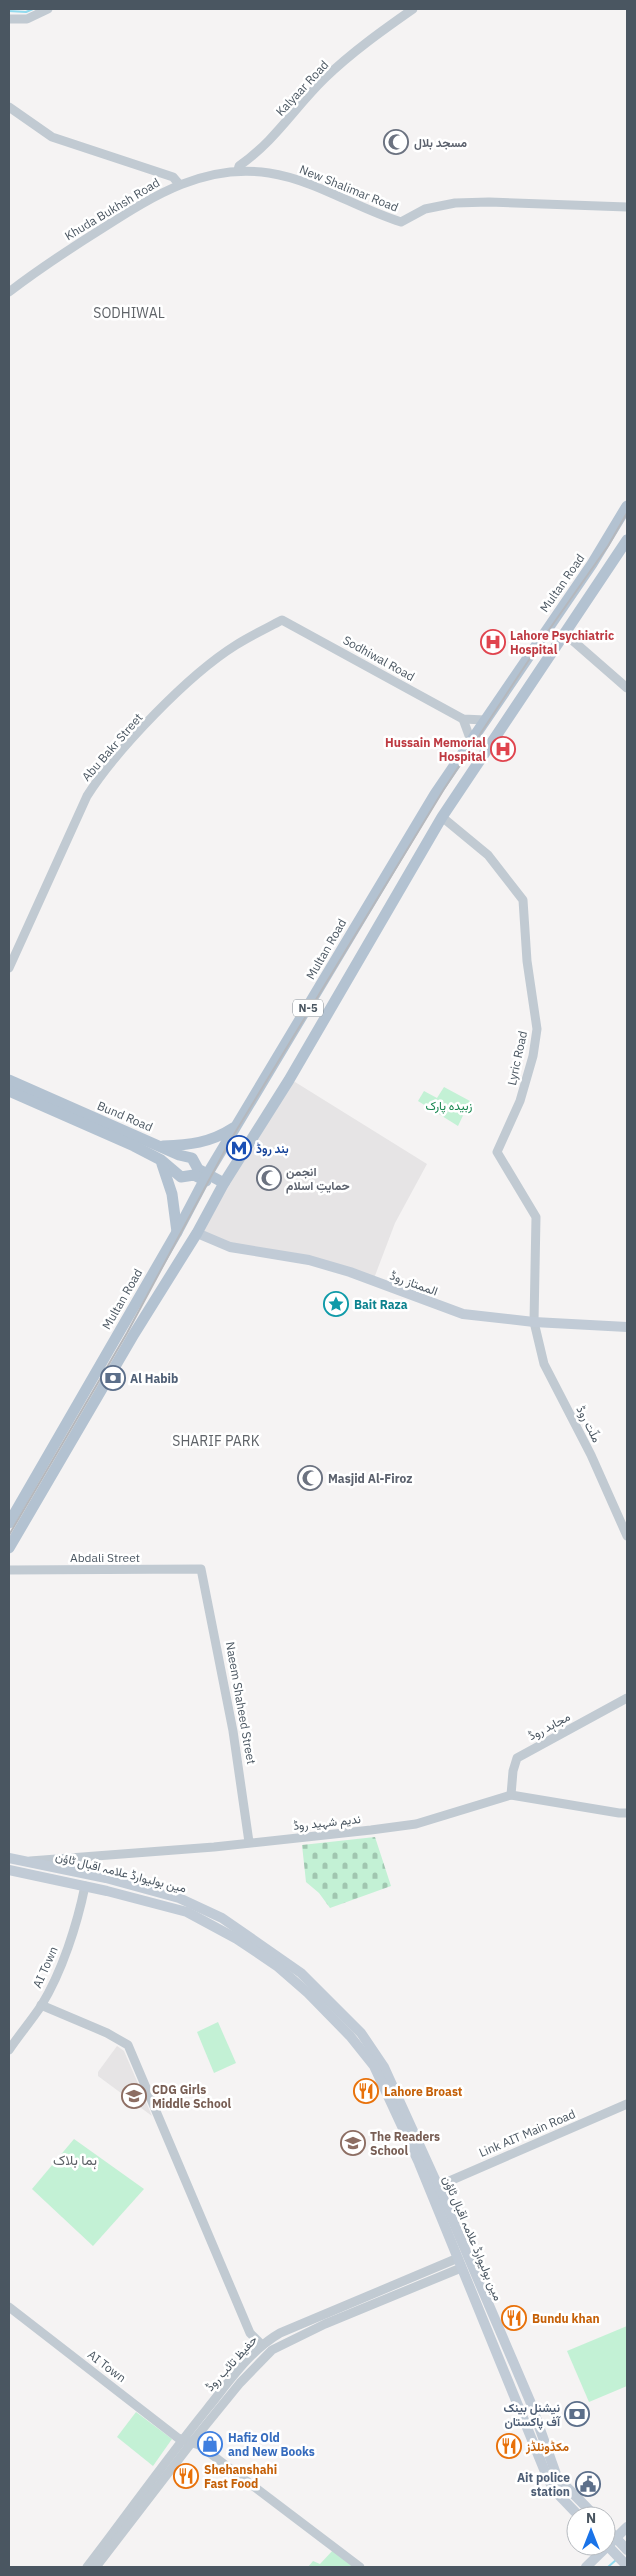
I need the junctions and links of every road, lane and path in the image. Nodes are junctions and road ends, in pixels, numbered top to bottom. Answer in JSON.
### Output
{"nodes":[{"id":1,"x":48,"y":9,"type":"edge"},
{"id":2,"x":413,"y":9,"type":"edge"},
{"id":3,"x":9,"y":19,"type":"edge"},
{"id":4,"x":9,"y":107,"type":"edge"},
{"id":5,"x":238,"y":170,"type":"junction"},
{"id":6,"x":179,"y":184,"type":"junction"},
{"id":7,"x":627,"y":207,"type":"edge"},
{"id":8,"x":9,"y":292,"type":"edge"},
{"id":9,"x":627,"y":506,"type":"edge"},
{"id":10,"x":627,"y":540,"type":"edge"},
{"id":11,"x":592,"y":564,"type":"junction"},
{"id":12,"x":606,"y":573,"type":"junction"},
{"id":13,"x":282,"y":620,"type":"joint"},
{"id":14,"x":564,"y":633,"type":"junction"},
{"id":15,"x":627,"y":688,"type":"edge"},
{"id":16,"x":463,"y":719,"type":"junction"},
{"id":17,"x":485,"y":720,"type":"junction"},
{"id":18,"x":471,"y":741,"type":"junction"},
{"id":19,"x":442,"y":817,"type":"junction"},
{"id":20,"x":9,"y":968,"type":"edge"},
{"id":21,"x":9,"y":1080,"type":"edge"},
{"id":22,"x":9,"y":1091,"type":"edge"},
{"id":23,"x":235,"y":1127,"type":"junction"},
{"id":24,"x":161,"y":1146,"type":"junction"},
{"id":25,"x":160,"y":1160,"type":"junction"},
{"id":26,"x":206,"y":1177,"type":"junction"},
{"id":27,"x":223,"y":1186,"type":"junction"},
{"id":28,"x":177,"y":1232,"type":"junction"},
{"id":29,"x":197,"y":1233,"type":"junction"},
{"id":30,"x":534,"y":1322,"type":"junction"},
{"id":31,"x":627,"y":1327,"type":"edge"},
{"id":32,"x":9,"y":1523,"type":"edge"},
{"id":33,"x":627,"y":1536,"type":"edge"},
{"id":34,"x":9,"y":1548,"type":"edge"},
{"id":35,"x":201,"y":1569,"type":"joint"},
{"id":36,"x":9,"y":1570,"type":"edge"},
{"id":37,"x":627,"y":1698,"type":"edge"},
{"id":38,"x":511,"y":1795,"type":"junction"},
{"id":39,"x":627,"y":1813,"type":"edge"},
{"id":40,"x":249,"y":1842,"type":"junction"},
{"id":41,"x":9,"y":1858,"type":"edge"},
{"id":42,"x":25,"y":1861,"type":"junction"},
{"id":43,"x":9,"y":1870,"type":"edge"},
{"id":44,"x":85,"y":1886,"type":"junction"},
{"id":45,"x":41,"y":2005,"type":"junction"},
{"id":46,"x":9,"y":2050,"type":"edge"},
{"id":47,"x":627,"y":2104,"type":"edge"},
{"id":48,"x":438,"y":2186,"type":"junction"},
{"id":49,"x":460,"y":2263,"type":"junction"},
{"id":50,"x":357,"y":2300,"type":"junction"},
{"id":51,"x":9,"y":2307,"type":"edge"},
{"id":52,"x":361,"y":2309,"type":"junction"},
{"id":53,"x":262,"y":2345,"type":"junction"},
{"id":54,"x":183,"y":2439,"type":"junction"},
{"id":55,"x":192,"y":2442,"type":"junction"},
{"id":56,"x":570,"y":2506,"type":"edge"},
{"id":57,"x":586,"y":2506,"type":"edge"},
{"id":58,"x":627,"y":2527,"type":"edge"},
{"id":59,"x":622,"y":2544,"type":"edge"},
{"id":60,"x":598,"y":2556,"type":"edge"},
{"id":61,"x":87,"y":2567,"type":"edge"},
{"id":62,"x":96,"y":2567,"type":"edge"},
{"id":63,"x":360,"y":2567,"type":"edge"},
{"id":64,"x":586,"y":2567,"type":"edge"}],
"edges":[{"from":1,"to":3,"type":"street"},
{"from":2,"to":5,"type":"street","name":"Kalyaar Road"},
{"from":4,"to":6,"type":"street"},
{"from":5,"to":6,"type":"street","name":"Khuda Bukhsh Road"},
{"from":5,"to":7,"type":"street","name":"New Shalimar Road"},
{"from":6,"to":8,"type":"street","name":"Khuda Bukhsh Road"},
{"from":9,"to":11,"type":"main road","name":"Multan Road","number":"N-5"},
{"from":10,"to":12,"type":"main road","number":"N-5"},
{"from":11,"to":12,"type":"main road"},
{"from":11,"to":17,"type":"main road","name":"Multan Road","number":"N-5"},
{"from":12,"to":14,"type":"main road","number":"N-5"},
{"from":13,"to":16,"type":"street","name":"Sodhiwal Road"},
{"from":13,"to":20,"type":"street","name":"Abu Bakr Street"},
{"from":14,"to":15,"type":"street"},
{"from":14,"to":19,"type":"main road","number":"N-5"},
{"from":16,"to":17,"type":"street","name":"Sodhiwal Road"},
{"from":16,"to":18,"type":"street"},
{"from":17,"to":18,"type":"main road","name":"Multan Road","number":"N-5"},
{"from":18,"to":23,"type":"main road","name":"Multan Road","number":"N-5"},
{"from":19,"to":27,"type":"main road","number":"N-5"},
{"from":19,"to":30,"type":"street","name":"Lyric Road"},
{"from":21,"to":24,"type":"main road","name":"Bund Road"},
{"from":22,"to":25,"type":"main road","name":"Bund Road"},
{"from":23,"to":24,"type":"main road"},
{"from":23,"to":26,"type":"main road","name":"Multan Road","number":"N-5"},
{"from":24,"to":26,"type":"main road","name":"Bund Road"},
{"from":25,"to":26,"type":"main road","name":"Bund Road"},
{"from":25,"to":28,"type":"main road"},
{"from":26,"to":27,"type":"main road","name":"Bund Road"},
{"from":26,"to":28,"type":"main road","name":"Multan Road","number":"N-5"},
{"from":27,"to":29,"type":"main road","number":"N-5"},
{"from":28,"to":32,"type":"main road","name":"Multan Road","number":"N-5"},
{"from":29,"to":30,"type":"main road","name":"الممتاز روڈ"},
{"from":29,"to":34,"type":"main road","number":"N-5"},
{"from":30,"to":31,"type":"main road","name":"الممتاز روڈ"},
{"from":30,"to":33,"type":"street","name":"ملّت روڈ"},
{"from":35,"to":36,"type":"street","name":"Abdali Street"},
{"from":35,"to":40,"type":"street","name":"Naeem Shaheed Street"},
{"from":37,"to":38,"type":"street","name":"مجاہد روڈ"},
{"from":38,"to":39,"type":"street","name":"ندیم شہید روڈ"},
{"from":38,"to":40,"type":"street","name":"ندیم شہید روڈ"},
{"from":40,"to":42,"type":"street","name":"ندیم شہید روڈ"},
{"from":41,"to":42,"type":"main road","name":"مین بولیوارڈ علامہ اقبال ٹاؤن"},
{"from":42,"to":48,"type":"main road","name":"مین بولیوارڈ علامہ اقبال ٹاؤن"},
{"from":43,"to":44,"type":"main road","name":"مین بولیوارڈ علامہ اقبال ٹاؤن"},
{"from":44,"to":45,"type":"street","name":"AI Town"},
{"from":44,"to":49,"type":"main road","name":"مین بولیوارڈ علامہ اقبال ٹاؤن"},
{"from":45,"to":46,"type":"street","name":"AI Town"},
{"from":45,"to":53,"type":"street"},
{"from":47,"to":48,"type":"street","name":"Link AIT Main Road"},
{"from":48,"to":57,"type":"main road","name":"مین بولیوارڈ علامہ اقبال ٹاؤن"},
{"from":49,"to":50,"type":"street","name":"حفیظ تائب روڈ"},
{"from":49,"to":52,"type":"street","name":"حفیظ تائب روڈ"},
{"from":49,"to":56,"type":"main road","name":"مین بولیوارڈ علامہ اقبال ٹاؤن"},
{"from":50,"to":52,"type":"street"},
{"from":50,"to":53,"type":"street","name":"حفیظ تائب روڈ"},
{"from":51,"to":54,"type":"street","name":"AI Town"},
{"from":52,"to":55,"type":"street","name":"حفیظ تائب روڈ"},
{"from":53,"to":54,"type":"street","name":"حفیظ تائب روڈ"},
{"from":54,"to":55,"type":"street","name":"AI Town"},
{"from":54,"to":61,"type":"street","name":"حفیظ تائب روڈ"},
{"from":55,"to":62,"type":"street","name":"حفیظ تائب روڈ"},
{"from":55,"to":63,"type":"street","name":"AI Town"},
{"from":58,"to":59,"type":"main road"},
{"from":60,"to":64,"type":"main road"}]}
